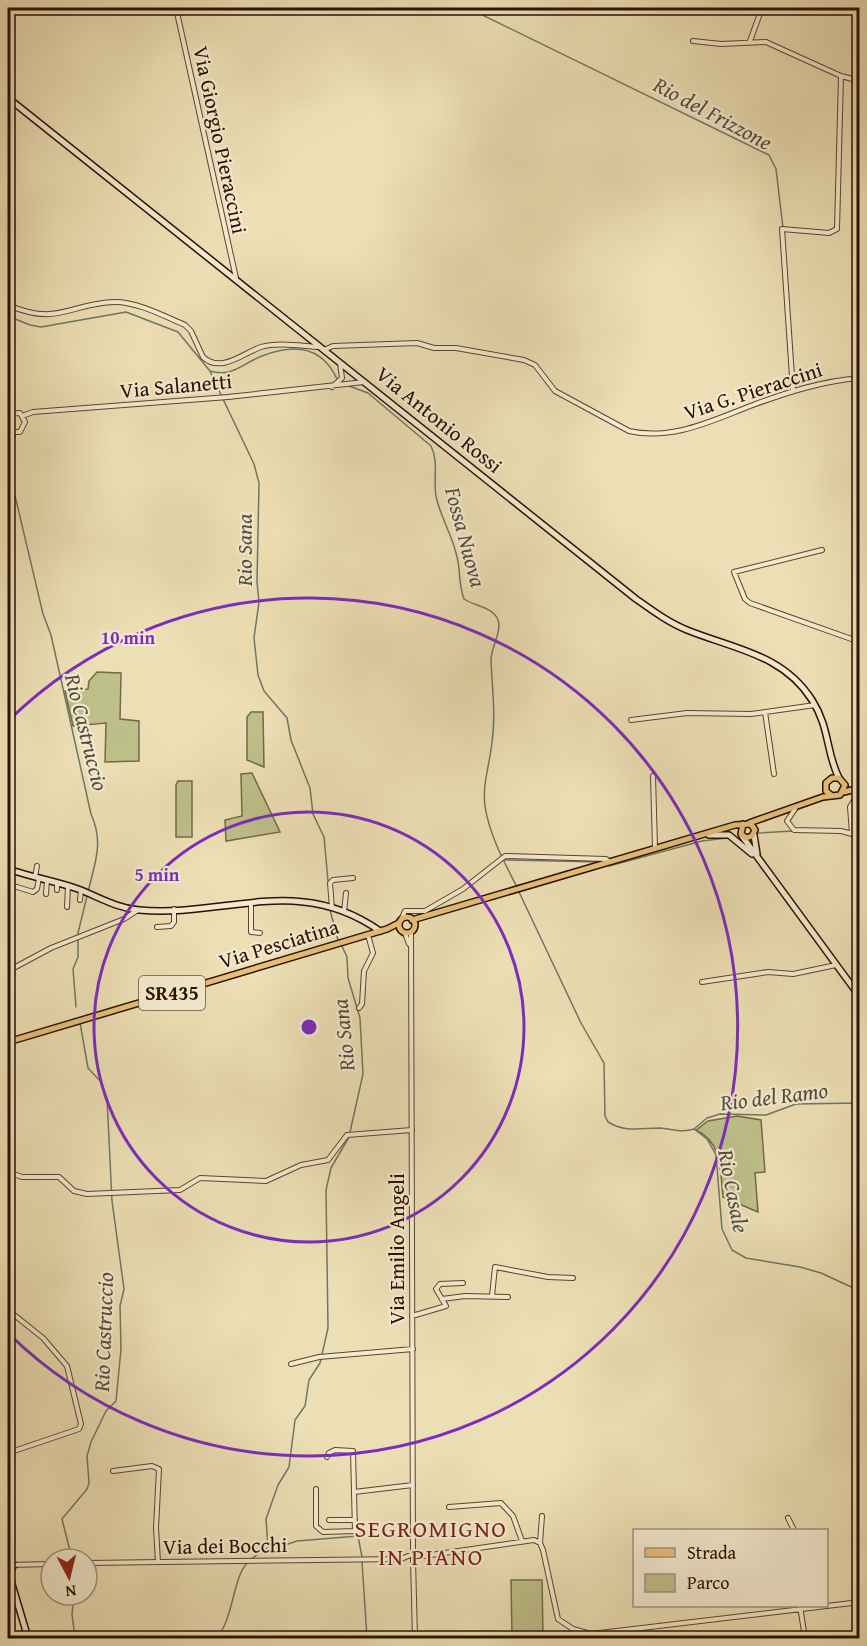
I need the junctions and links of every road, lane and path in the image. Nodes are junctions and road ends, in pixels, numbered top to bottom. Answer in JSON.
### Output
{"nodes":[{"id":1,"x":176,"y":8,"type":"edge"},
{"id":2,"x":762,"y":8,"type":"edge"},
{"id":3,"x":693,"y":40,"type":"dead end"},
{"id":4,"x":750,"y":41,"type":"junction"},
{"id":5,"x":841,"y":76,"type":"junction"},
{"id":6,"x":860,"y":81,"type":"edge"},
{"id":7,"x":8,"y":98,"type":"edge"},
{"id":8,"x":236,"y":278,"type":"junction"},
{"id":9,"x":8,"y":305,"type":"edge"},
{"id":10,"x":321,"y":348,"type":"junction"},
{"id":11,"x":340,"y":362,"type":"junction"},
{"id":12,"x":353,"y":372,"type":"junction"},
{"id":13,"x":342,"y":378,"type":"junction"},
{"id":14,"x":860,"y":378,"type":"edge"},
{"id":15,"x":366,"y":382,"type":"junction"},
{"id":16,"x":348,"y":383,"type":"junction"},
{"id":17,"x":332,"y":387,"type":"junction"},
{"id":18,"x":793,"y":391,"type":"junction"},
{"id":19,"x":8,"y":414,"type":"edge"},
{"id":20,"x":22,"y":416,"type":"junction"},
{"id":21,"x":8,"y":432,"type":"edge"},
{"id":22,"x":13,"y":434,"type":"junction"},
{"id":23,"x":8,"y":450,"type":"edge"},
{"id":24,"x":822,"y":550,"type":"dead end"},
{"id":25,"x":860,"y":642,"type":"edge"},
{"id":26,"x":815,"y":705,"type":"junction"},
{"id":27,"x":765,"y":712,"type":"junction"},
{"id":28,"x":631,"y":720,"type":"dead end"},
{"id":29,"x":833,"y":762,"type":"junction"},
{"id":30,"x":774,"y":774,"type":"dead end"},
{"id":31,"x":653,"y":776,"type":"dead end"},
{"id":32,"x":830,"y":779,"type":"junction"},
{"id":33,"x":842,"y":780,"type":"junction"},
{"id":34,"x":825,"y":788,"type":"junction"},
{"id":35,"x":858,"y":788,"type":"edge"},
{"id":36,"x":842,"y":793,"type":"junction"},
{"id":37,"x":831,"y":795,"type":"junction"},
{"id":38,"x":813,"y":801,"type":"junction"},
{"id":39,"x":795,"y":808,"type":"junction"},
{"id":40,"x":771,"y":816,"type":"junction"},
{"id":41,"x":746,"y":824,"type":"junction"},
{"id":42,"x":722,"y":829,"type":"junction"},
{"id":43,"x":754,"y":832,"type":"junction"},
{"id":44,"x":852,"y":833,"type":"junction"},
{"id":45,"x":741,"y":834,"type":"junction"},
{"id":46,"x":701,"y":835,"type":"junction"},
{"id":47,"x":860,"y":836,"type":"edge"},
{"id":48,"x":12,"y":846,"type":"dead end"},
{"id":49,"x":655,"y":849,"type":"junction"},
{"id":50,"x":758,"y":859,"type":"junction"},
{"id":51,"x":611,"y":862,"type":"junction"},
{"id":52,"x":37,"y":866,"type":"dead end"},
{"id":53,"x":9,"y":869,"type":"edge"},
{"id":54,"x":37,"y":877,"type":"junction"},
{"id":55,"x":353,"y":878,"type":"dead end"},
{"id":56,"x":47,"y":880,"type":"junction"},
{"id":57,"x":57,"y":883,"type":"junction"},
{"id":58,"x":68,"y":886,"type":"junction"},
{"id":59,"x":17,"y":887,"type":"dead end"},
{"id":60,"x":57,"y":890,"type":"dead end"},
{"id":61,"x":86,"y":892,"type":"junction"},
{"id":62,"x":345,"y":893,"type":"dead end"},
{"id":63,"x":46,"y":894,"type":"dead end"},
{"id":64,"x":80,"y":900,"type":"dead end"},
{"id":65,"x":251,"y":901,"type":"junction"},
{"id":66,"x":68,"y":907,"type":"dead end"},
{"id":67,"x":330,"y":907,"type":"junction"},
{"id":68,"x":174,"y":909,"type":"junction"},
{"id":69,"x":138,"y":910,"type":"junction"},
{"id":70,"x":409,"y":910,"type":"junction"},
{"id":71,"x":344,"y":912,"type":"junction"},
{"id":72,"x":400,"y":921,"type":"junction"},
{"id":73,"x":412,"y":921,"type":"junction"},
{"id":74,"x":157,"y":927,"type":"dead end"},
{"id":75,"x":387,"y":929,"type":"junction"},
{"id":76,"x":380,"y":931,"type":"junction"},
{"id":77,"x":405,"y":932,"type":"junction"},
{"id":78,"x":260,"y":933,"type":"dead end"},
{"id":79,"x":368,"y":934,"type":"junction"},
{"id":80,"x":836,"y":965,"type":"junction"},
{"id":81,"x":8,"y":971,"type":"edge"},
{"id":82,"x":702,"y":982,"type":"dead end"},
{"id":83,"x":860,"y":997,"type":"edge"},
{"id":84,"x":359,"y":1008,"type":"dead end"},
{"id":85,"x":8,"y":1042,"type":"edge"},
{"id":86,"x":412,"y":1130,"type":"junction"},
{"id":87,"x":8,"y":1172,"type":"edge"},
{"id":88,"x":573,"y":1278,"type":"dead end"},
{"id":89,"x":463,"y":1283,"type":"dead end"},
{"id":90,"x":492,"y":1296,"type":"junction"},
{"id":91,"x":508,"y":1297,"type":"dead end"},
{"id":92,"x":441,"y":1299,"type":"junction"},
{"id":93,"x":8,"y":1310,"type":"edge"},
{"id":94,"x":412,"y":1316,"type":"junction"},
{"id":95,"x":412,"y":1349,"type":"junction"},
{"id":96,"x":291,"y":1364,"type":"dead end"},
{"id":97,"x":8,"y":1453,"type":"edge"},
{"id":98,"x":327,"y":1457,"type":"dead end"},
{"id":99,"x":113,"y":1471,"type":"dead end"},
{"id":100,"x":414,"y":1485,"type":"junction"},
{"id":101,"x":316,"y":1489,"type":"dead end"},
{"id":102,"x":354,"y":1492,"type":"junction"},
{"id":103,"x":449,"y":1507,"type":"dead end"},
{"id":104,"x":542,"y":1516,"type":"dead end"},
{"id":105,"x":788,"y":1518,"type":"dead end"},
{"id":106,"x":329,"y":1520,"type":"dead end"},
{"id":107,"x":355,"y":1520,"type":"junction"},
{"id":108,"x":794,"y":1529,"type":"edge"},
{"id":109,"x":522,"y":1541,"type":"junction"},
{"id":110,"x":540,"y":1544,"type":"junction"},
{"id":111,"x":414,"y":1557,"type":"junction"},
{"id":112,"x":158,"y":1562,"type":"junction"},
{"id":113,"x":99,"y":1563,"type":"edge"},
{"id":114,"x":39,"y":1564,"type":"edge"},
{"id":115,"x":10,"y":1565,"type":"edge"},
{"id":116,"x":8,"y":1574,"type":"edge"},
{"id":117,"x":860,"y":1602,"type":"edge"},
{"id":118,"x":828,"y":1605,"type":"edge"},
{"id":119,"x":800,"y":1608,"type":"edge"},
{"id":120,"x":591,"y":1636,"type":"edge"},
{"id":121,"x":28,"y":1638,"type":"edge"},
{"id":122,"x":415,"y":1638,"type":"edge"},
{"id":123,"x":805,"y":1638,"type":"edge"}],
"edges":[{"from":1,"to":8,"type":"street","name":"Via Giorgio Pieraccini"},
{"from":2,"to":4,"type":"street"},
{"from":3,"to":4,"type":"street"},
{"from":4,"to":5,"type":"street"},
{"from":5,"to":6,"type":"street"},
{"from":5,"to":18,"type":"street"},
{"from":7,"to":8,"type":"main road","name":"Via Antonio Rossi"},
{"from":8,"to":10,"type":"main road","name":"Via Antonio Rossi"},
{"from":9,"to":10,"type":"street","name":"Via G. Pieraccini"},
{"from":10,"to":11,"type":"main road","name":"Via Antonio Rossi"},
{"from":10,"to":18,"type":"street","name":"Via G. Pieraccini"},
{"from":11,"to":12,"type":"main road","name":"Via Antonio Rossi"},
{"from":11,"to":13,"type":"street"},
{"from":12,"to":13,"type":"street"},
{"from":12,"to":15,"type":"main road","name":"Via Antonio Rossi"},
{"from":12,"to":16,"type":"street"},
{"from":13,"to":17,"type":"street"},
{"from":14,"to":18,"type":"street","name":"Via G. Pieraccini"},
{"from":15,"to":16,"type":"street","name":"Via Salanetti"},
{"from":15,"to":26,"type":"main road","name":"Via Antonio Rossi"},
{"from":16,"to":17,"type":"street","name":"Via Salanetti"},
{"from":17,"to":20,"type":"street","name":"Via Salanetti"},
{"from":19,"to":20,"type":"street","name":"Via Salanetti"},
{"from":20,"to":22,"type":"street"},
{"from":21,"to":22,"type":"street"},
{"from":22,"to":23,"type":"street"},
{"from":24,"to":25,"type":"street"},
{"from":26,"to":27,"type":"street"},
{"from":26,"to":29,"type":"main road","name":"Via Antonio Rossi"},
{"from":27,"to":28,"type":"street"},
{"from":27,"to":30,"type":"street"},
{"from":29,"to":32,"type":"main road"},
{"from":29,"to":33,"type":"main road"},
{"from":31,"to":49,"type":"street"},
{"from":32,"to":33,"type":"main road"},
{"from":32,"to":34,"type":"main road","name":"Via Pesciatina","number":"SR435"},
{"from":33,"to":35,"type":"main road"},
{"from":33,"to":36,"type":"main road"},
{"from":34,"to":37,"type":"main road"},
{"from":34,"to":38,"type":"main road","name":"Via Pesciatina","number":"SR435"},
{"from":35,"to":36,"type":"main road","name":"Via Pesciatina","number":"SR435"},
{"from":35,"to":44,"type":"street"},
{"from":36,"to":37,"type":"main road","name":"Via Pesciatina","number":"SR435"},
{"from":37,"to":38,"type":"main road","name":"Via Pesciatina","number":"SR435"},
{"from":38,"to":39,"type":"main road","name":"Via Pesciatina","number":"SR435"},
{"from":39,"to":40,"type":"main road","name":"Via Pesciatina","number":"SR435"},
{"from":39,"to":44,"type":"street"},
{"from":40,"to":41,"type":"main road","name":"Via Pesciatina","number":"SR435"},
{"from":40,"to":43,"type":"main road","name":"Via Pesciatina","number":"SR435"},
{"from":41,"to":42,"type":"main road","name":"Via Pesciatina","number":"SR435"},
{"from":41,"to":43,"type":"main road"},
{"from":41,"to":45,"type":"main road"},
{"from":42,"to":45,"type":"main road"},
{"from":42,"to":46,"type":"main road","name":"Via Pesciatina","number":"SR435"},
{"from":43,"to":45,"type":"main road"},
{"from":43,"to":50,"type":"main road"},
{"from":44,"to":47,"type":"street"},
{"from":45,"to":50,"type":"main road"},
{"from":46,"to":49,"type":"main road","name":"Via Pesciatina","number":"SR435"},
{"from":46,"to":50,"type":"main road"},
{"from":48,"to":53,"type":"street"},
{"from":49,"to":51,"type":"main road","name":"Via Pesciatina","number":"SR435"},
{"from":50,"to":80,"type":"main road"},
{"from":51,"to":70,"type":"street"},
{"from":51,"to":73,"type":"main road","name":"Via Pesciatina","number":"SR435"},
{"from":52,"to":54,"type":"street"},
{"from":53,"to":54,"type":"main road"},
{"from":54,"to":56,"type":"main road"},
{"from":54,"to":59,"type":"street"},
{"from":55,"to":67,"type":"street"},
{"from":56,"to":57,"type":"main road"},
{"from":56,"to":63,"type":"street"},
{"from":57,"to":58,"type":"main road"},
{"from":57,"to":60,"type":"street"},
{"from":58,"to":61,"type":"main road"},
{"from":58,"to":66,"type":"street"},
{"from":61,"to":64,"type":"street"},
{"from":61,"to":69,"type":"main road"},
{"from":62,"to":71,"type":"street"},
{"from":65,"to":67,"type":"main road"},
{"from":65,"to":68,"type":"main road"},
{"from":65,"to":78,"type":"street"},
{"from":67,"to":71,"type":"main road"},
{"from":68,"to":69,"type":"main road"},
{"from":68,"to":74,"type":"street"},
{"from":69,"to":81,"type":"street"},
{"from":70,"to":72,"type":"street"},
{"from":70,"to":73,"type":"street"},
{"from":71,"to":76,"type":"main road"},
{"from":72,"to":73,"type":"main road","name":"Via Pesciatina","number":"SR435"},
{"from":72,"to":75,"type":"main road","name":"Via Pesciatina","number":"SR435"},
{"from":72,"to":77,"type":"main road"},
{"from":73,"to":77,"type":"main road","name":"Via Pesciatina","number":"SR435"},
{"from":75,"to":76,"type":"main road","name":"Via Pesciatina","number":"SR435"},
{"from":75,"to":77,"type":"main road","name":"Via Pesciatina","number":"SR435"},
{"from":76,"to":79,"type":"main road","name":"Via Pesciatina","number":"SR435"},
{"from":77,"to":86,"type":"street","name":"Via Emilio Angeli"},
{"from":79,"to":84,"type":"street"},
{"from":79,"to":85,"type":"main road","name":"Via Pesciatina","number":"SR435"},
{"from":80,"to":82,"type":"street"},
{"from":80,"to":83,"type":"main road"},
{"from":86,"to":87,"type":"street"},
{"from":86,"to":94,"type":"street","name":"Via Emilio Angeli"},
{"from":88,"to":90,"type":"street"},
{"from":89,"to":92,"type":"street"},
{"from":90,"to":91,"type":"street"},
{"from":90,"to":92,"type":"street"},
{"from":92,"to":94,"type":"street"},
{"from":93,"to":97,"type":"street"},
{"from":94,"to":95,"type":"street","name":"Via Emilio Angeli"},
{"from":95,"to":96,"type":"street"},
{"from":95,"to":100,"type":"street","name":"Via Emilio Angeli"},
{"from":98,"to":102,"type":"street"},
{"from":99,"to":112,"type":"street"},
{"from":100,"to":102,"type":"street"},
{"from":100,"to":111,"type":"street","name":"Via Emilio Angeli"},
{"from":101,"to":107,"type":"street"},
{"from":102,"to":107,"type":"street"},
{"from":103,"to":109,"type":"street"},
{"from":104,"to":110,"type":"street"},
{"from":105,"to":108,"type":"street"},
{"from":106,"to":107,"type":"street"},
{"from":109,"to":110,"type":"street","name":"Via dei Bocchi"},
{"from":109,"to":111,"type":"street","name":"Via dei Bocchi"},
{"from":110,"to":120,"type":"street"},
{"from":111,"to":112,"type":"street","name":"Via dei Bocchi"},
{"from":111,"to":122,"type":"street","name":"Via Emilio Angeli"},
{"from":112,"to":113,"type":"street","name":"Via dei Bocchi"},
{"from":114,"to":115,"type":"street"},
{"from":115,"to":116,"type":"main road"},
{"from":116,"to":121,"type":"main road"},
{"from":117,"to":118,"type":"street"},
{"from":119,"to":120,"type":"street"},
{"from":119,"to":123,"type":"street"}]}
